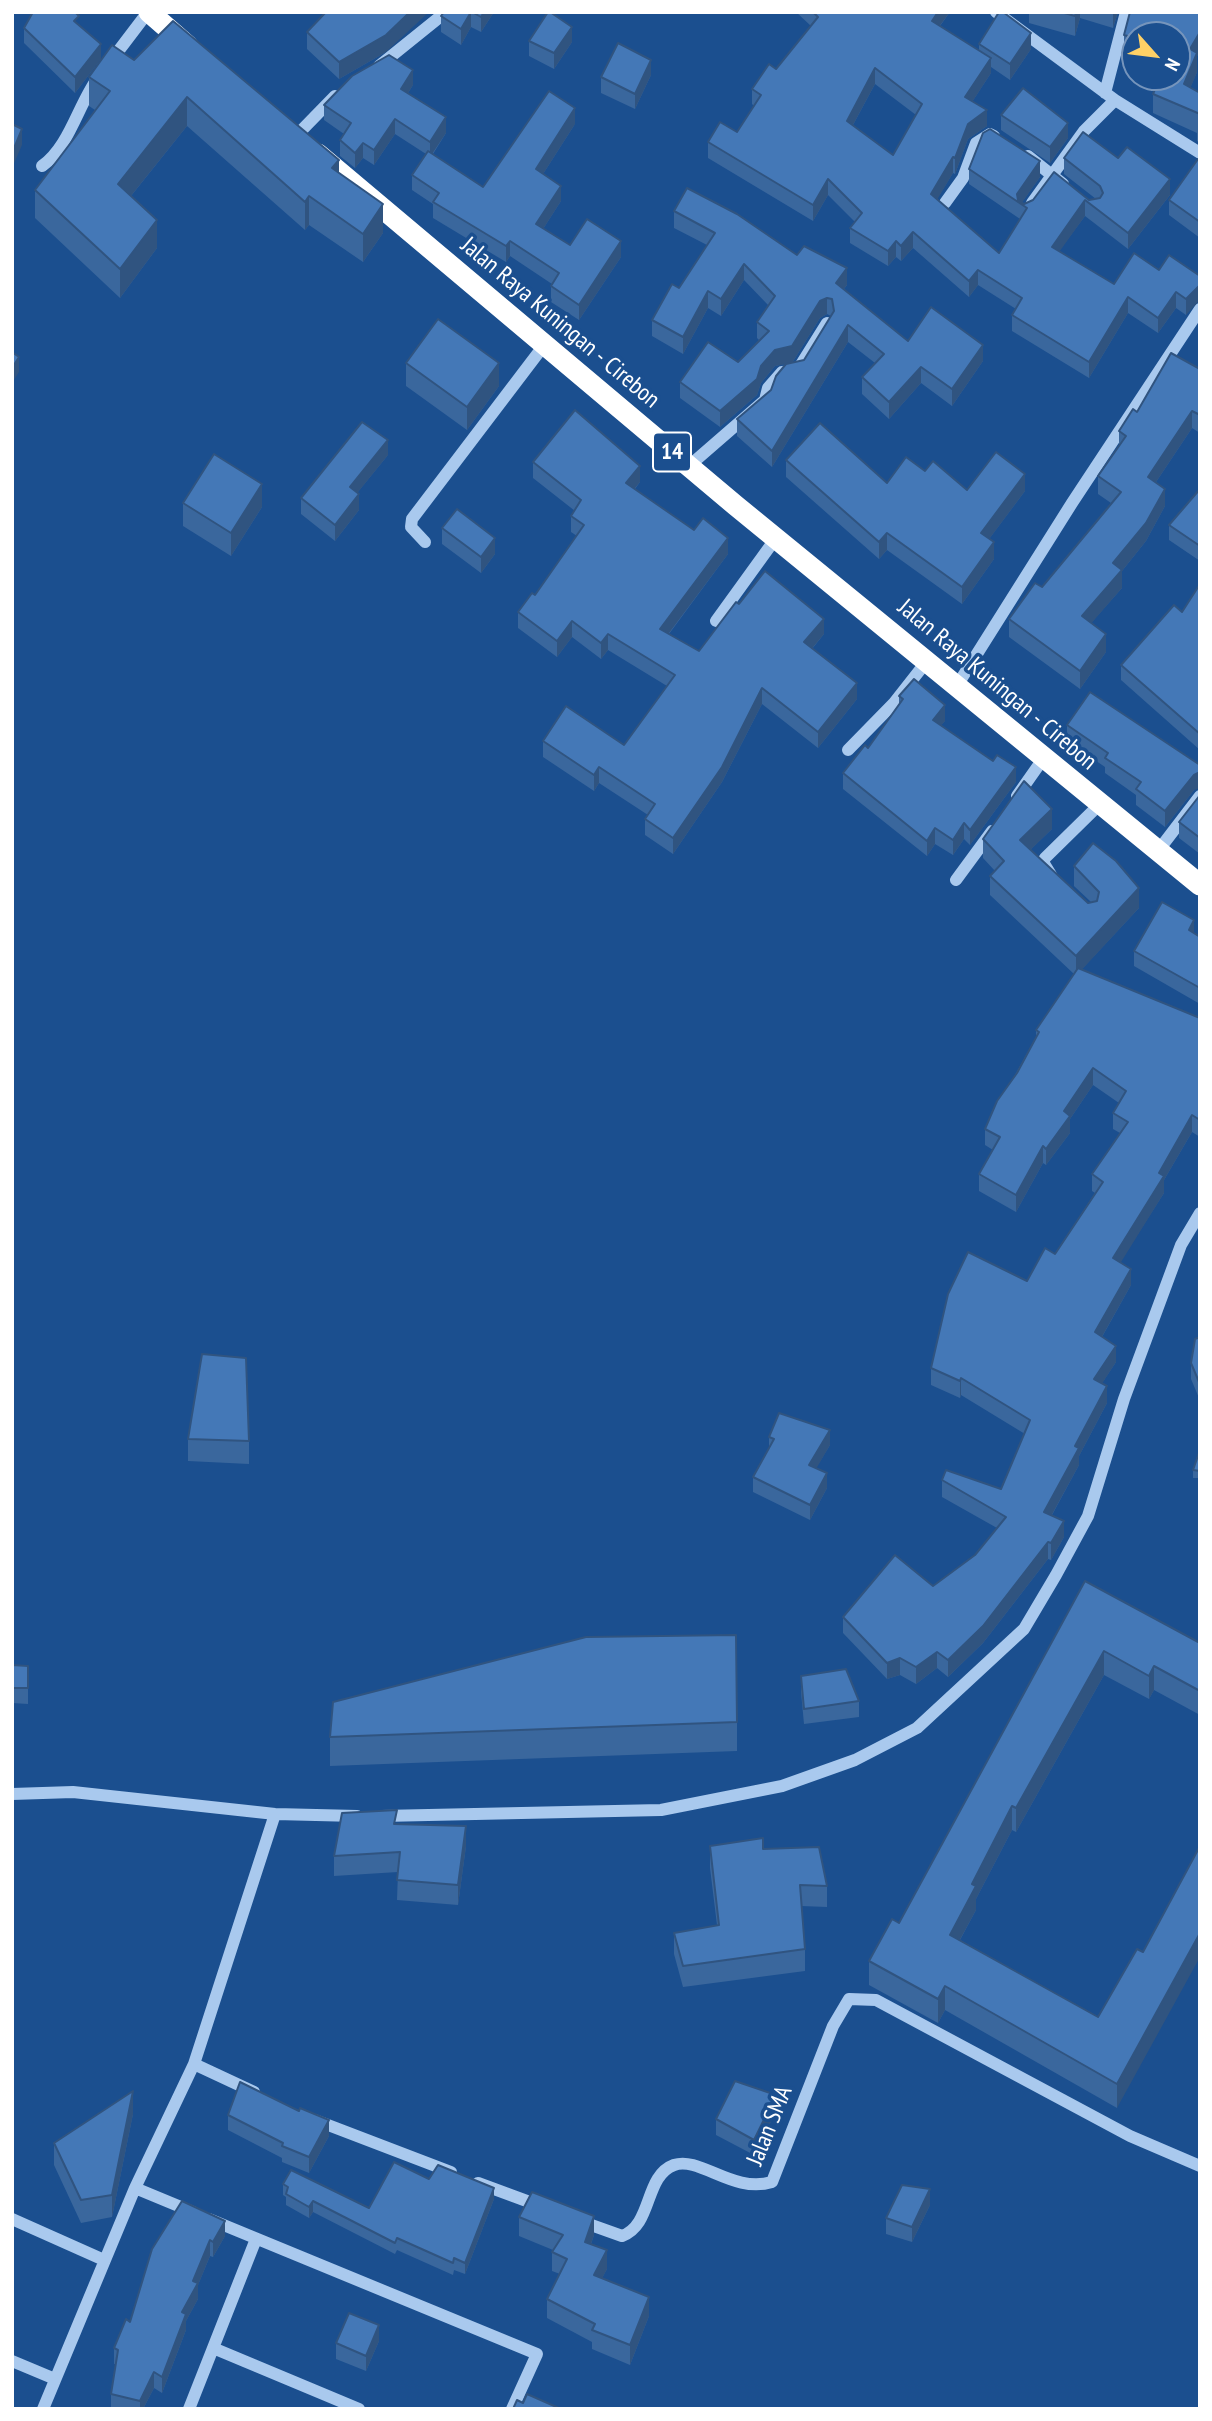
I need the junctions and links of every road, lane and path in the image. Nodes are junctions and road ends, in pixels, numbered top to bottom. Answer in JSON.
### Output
{"nodes":[{"id":1,"x":148,"y":12,"type":"edge"},
{"id":2,"x":446,"y":12,"type":"edge"},
{"id":3,"x":996,"y":12,"type":"edge"},
{"id":4,"x":1125,"y":12,"type":"edge"},
{"id":5,"x":201,"y":57,"type":"edge"},
{"id":6,"x":369,"y":72,"type":"edge"},
{"id":7,"x":347,"y":84,"type":"edge"},
{"id":8,"x":1110,"y":97,"type":"junction"},
{"id":9,"x":275,"y":118,"type":"edge"},
{"id":10,"x":296,"y":136,"type":"junction"},
{"id":11,"x":1004,"y":140,"type":"edge"},
{"id":12,"x":1019,"y":150,"type":"edge"},
{"id":13,"x":1200,"y":153,"type":"edge"},
{"id":14,"x":43,"y":166,"type":"dead end"},
{"id":15,"x":1051,"y":175,"type":"junction"},
{"id":16,"x":1073,"y":191,"type":"edge"},
{"id":17,"x":945,"y":203,"type":"edge"},
{"id":18,"x":1026,"y":211,"type":"edge"},
{"id":19,"x":1200,"y":309,"type":"edge"},
{"id":20,"x":827,"y":323,"type":"edge"},
{"id":21,"x":545,"y":345,"type":"junction"},
{"id":22,"x":689,"y":466,"type":"junction"},
{"id":23,"x":776,"y":538,"type":"junction"},
{"id":24,"x":425,"y":542,"type":"dead end"},
{"id":25,"x":716,"y":621,"type":"dead end"},
{"id":26,"x":928,"y":661,"type":"junction"},
{"id":27,"x":958,"y":684,"type":"junction"},
{"id":28,"x":848,"y":750,"type":"dead end"},
{"id":29,"x":1043,"y":759,"type":"junction"},
{"id":30,"x":1200,"y":796,"type":"edge"},
{"id":31,"x":1100,"y":804,"type":"junction"},
{"id":32,"x":1158,"y":851,"type":"junction"},
{"id":33,"x":956,"y":880,"type":"dead end"},
{"id":34,"x":1200,"y":885,"type":"edge"},
{"id":35,"x":1064,"y":889,"type":"edge"},
{"id":36,"x":1200,"y":1213,"type":"edge"},
{"id":37,"x":12,"y":1794,"type":"edge"},
{"id":38,"x":275,"y":1814,"type":"junction"},
{"id":39,"x":194,"y":2064,"type":"junction"},
{"id":40,"x":270,"y":2099,"type":"edge"},
{"id":41,"x":307,"y":2117,"type":"edge"},
{"id":42,"x":1200,"y":2166,"type":"edge"},
{"id":43,"x":135,"y":2188,"type":"junction"},
{"id":44,"x":558,"y":2212,"type":"edge"},
{"id":45,"x":571,"y":2217,"type":"edge"},
{"id":46,"x":12,"y":2219,"type":"edge"},
{"id":47,"x":256,"y":2239,"type":"junction"},
{"id":48,"x":104,"y":2260,"type":"junction"},
{"id":49,"x":213,"y":2348,"type":"junction"},
{"id":50,"x":12,"y":2361,"type":"edge"},
{"id":51,"x":55,"y":2379,"type":"junction"},
{"id":52,"x":43,"y":2409,"type":"edge"},
{"id":53,"x":189,"y":2409,"type":"edge"},
{"id":54,"x":359,"y":2409,"type":"edge"},
{"id":55,"x":512,"y":2409,"type":"edge"}],
"edges":[{"from":1,"to":5,"type":"highway"},
{"from":1,"to":14,"type":"street"},
{"from":2,"to":6,"type":"street"},
{"from":3,"to":8,"type":"street"},
{"from":4,"to":8,"type":"street"},
{"from":7,"to":10,"type":"street"},
{"from":8,"to":13,"type":"street"},
{"from":8,"to":15,"type":"street"},
{"from":9,"to":10,"type":"highway","name":"Jalan Raya Kuningan - Cirebon","number":"14"},
{"from":10,"to":21,"type":"highway","name":"Jalan Raya Kuningan - Cirebon","number":"14"},
{"from":11,"to":17,"type":"street"},
{"from":12,"to":15,"type":"street"},
{"from":15,"to":16,"type":"street"},
{"from":15,"to":18,"type":"street"},
{"from":19,"to":27,"type":"street"},
{"from":20,"to":22,"type":"street"},
{"from":21,"to":22,"type":"highway","name":"Jalan Raya Kuningan - Cirebon","number":"14"},
{"from":21,"to":24,"type":"street"},
{"from":22,"to":23,"type":"highway","name":"Jalan Raya Kuningan - Cirebon","number":"14"},
{"from":23,"to":25,"type":"street"},
{"from":23,"to":26,"type":"highway","name":"Jalan Raya Kuningan - Cirebon","number":"14"},
{"from":26,"to":27,"type":"highway","name":"Jalan Raya Kuningan - Cirebon","number":"14"},
{"from":26,"to":28,"type":"street"},
{"from":27,"to":29,"type":"highway","name":"Jalan Raya Kuningan - Cirebon","number":"14"},
{"from":29,"to":31,"type":"highway","name":"Jalan Raya Kuningan - Cirebon","number":"14"},
{"from":29,"to":33,"type":"street"},
{"from":30,"to":32,"type":"street"},
{"from":31,"to":32,"type":"highway","name":"Jalan Raya Kuningan - Cirebon","number":"14"},
{"from":31,"to":35,"type":"street"},
{"from":32,"to":34,"type":"highway","name":"Jalan Raya Kuningan - Cirebon","number":"14"},
{"from":36,"to":38,"type":"street"},
{"from":37,"to":38,"type":"street"},
{"from":38,"to":39,"type":"street"},
{"from":39,"to":40,"type":"street"},
{"from":39,"to":43,"type":"street"},
{"from":41,"to":44,"type":"street"},
{"from":42,"to":45,"type":"street","name":"Jalan SMA"},
{"from":43,"to":47,"type":"street"},
{"from":43,"to":48,"type":"street"},
{"from":46,"to":48,"type":"street"},
{"from":47,"to":49,"type":"street"},
{"from":47,"to":55,"type":"street"},
{"from":48,"to":51,"type":"street"},
{"from":49,"to":53,"type":"street"},
{"from":49,"to":54,"type":"street"},
{"from":50,"to":51,"type":"street"},
{"from":51,"to":52,"type":"street"}]}
